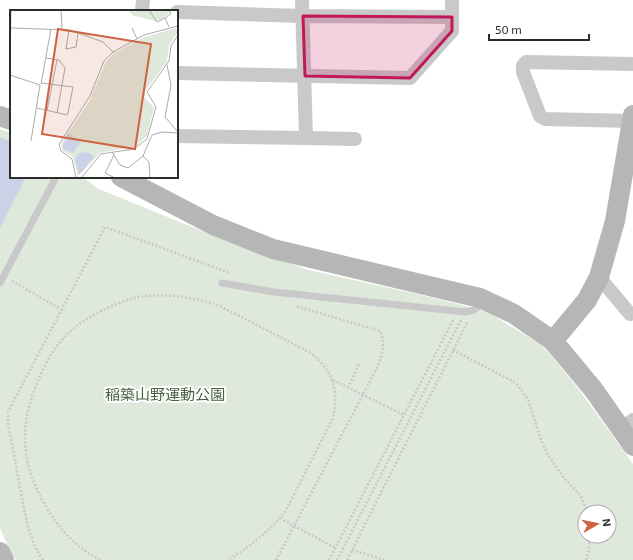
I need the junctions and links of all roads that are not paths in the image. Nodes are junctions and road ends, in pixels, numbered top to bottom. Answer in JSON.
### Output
{"nodes":[{"id":1,"x":143,"y":0,"type":"edge"},
{"id":2,"x":302,"y":0,"type":"edge"},
{"id":3,"x":452,"y":0,"type":"edge"},
{"id":4,"x":142,"y":10,"type":"edge"},
{"id":5,"x":178,"y":12,"type":"edge"},
{"id":6,"x":303,"y":16,"type":"junction"},
{"id":7,"x":452,"y":17,"type":"junction"},
{"id":8,"x":633,"y":64,"type":"edge"},
{"id":9,"x":178,"y":73,"type":"edge"},
{"id":10,"x":305,"y":76,"type":"junction"},
{"id":11,"x":0,"y":116,"type":"edge"},
{"id":12,"x":633,"y":118,"type":"edge"},
{"id":13,"x":10,"y":120,"type":"edge"},
{"id":14,"x":178,"y":136,"type":"edge"},
{"id":15,"x":306,"y":138,"type":"junction"},
{"id":16,"x":355,"y":139,"type":"dead end"},
{"id":17,"x":55,"y":178,"type":"edge"},
{"id":18,"x":122,"y":178,"type":"edge"},
{"id":19,"x":600,"y":277,"type":"junction"},
{"id":20,"x":222,"y":282,"type":"dead end"},
{"id":21,"x":0,"y":283,"type":"edge"},
{"id":22,"x":480,"y":305,"type":"junction"},
{"id":23,"x":630,"y":314,"type":"dead end"},
{"id":24,"x":553,"y":341,"type":"junction"},
{"id":25,"x":627,"y":424,"type":"edge"},
{"id":26,"x":633,"y":446,"type":"edge"},
{"id":27,"x":0,"y":552,"type":"edge"},
{"id":28,"x":4,"y":560,"type":"edge"}],
"edges":[{"from":1,"to":4,"type":"street"},
{"from":2,"to":6,"type":"street"},
{"from":3,"to":7,"type":"street"},
{"from":5,"to":6,"type":"street"},
{"from":6,"to":7,"type":"street"},
{"from":6,"to":10,"type":"street"},
{"from":7,"to":10,"type":"street"},
{"from":8,"to":12,"type":"street"},
{"from":9,"to":10,"type":"street"},
{"from":10,"to":15,"type":"street"},
{"from":11,"to":13,"type":"street"},
{"from":12,"to":19,"type":"street"},
{"from":14,"to":15,"type":"street"},
{"from":15,"to":16,"type":"street"},
{"from":17,"to":21,"type":"lane"},
{"from":18,"to":22,"type":"street"},
{"from":19,"to":23,"type":"street"},
{"from":19,"to":24,"type":"street"},
{"from":20,"to":22,"type":"lane"},
{"from":22,"to":24,"type":"street"},
{"from":24,"to":25,"type":"street"},
{"from":25,"to":26,"type":"street"},
{"from":27,"to":28,"type":"street"}]}
